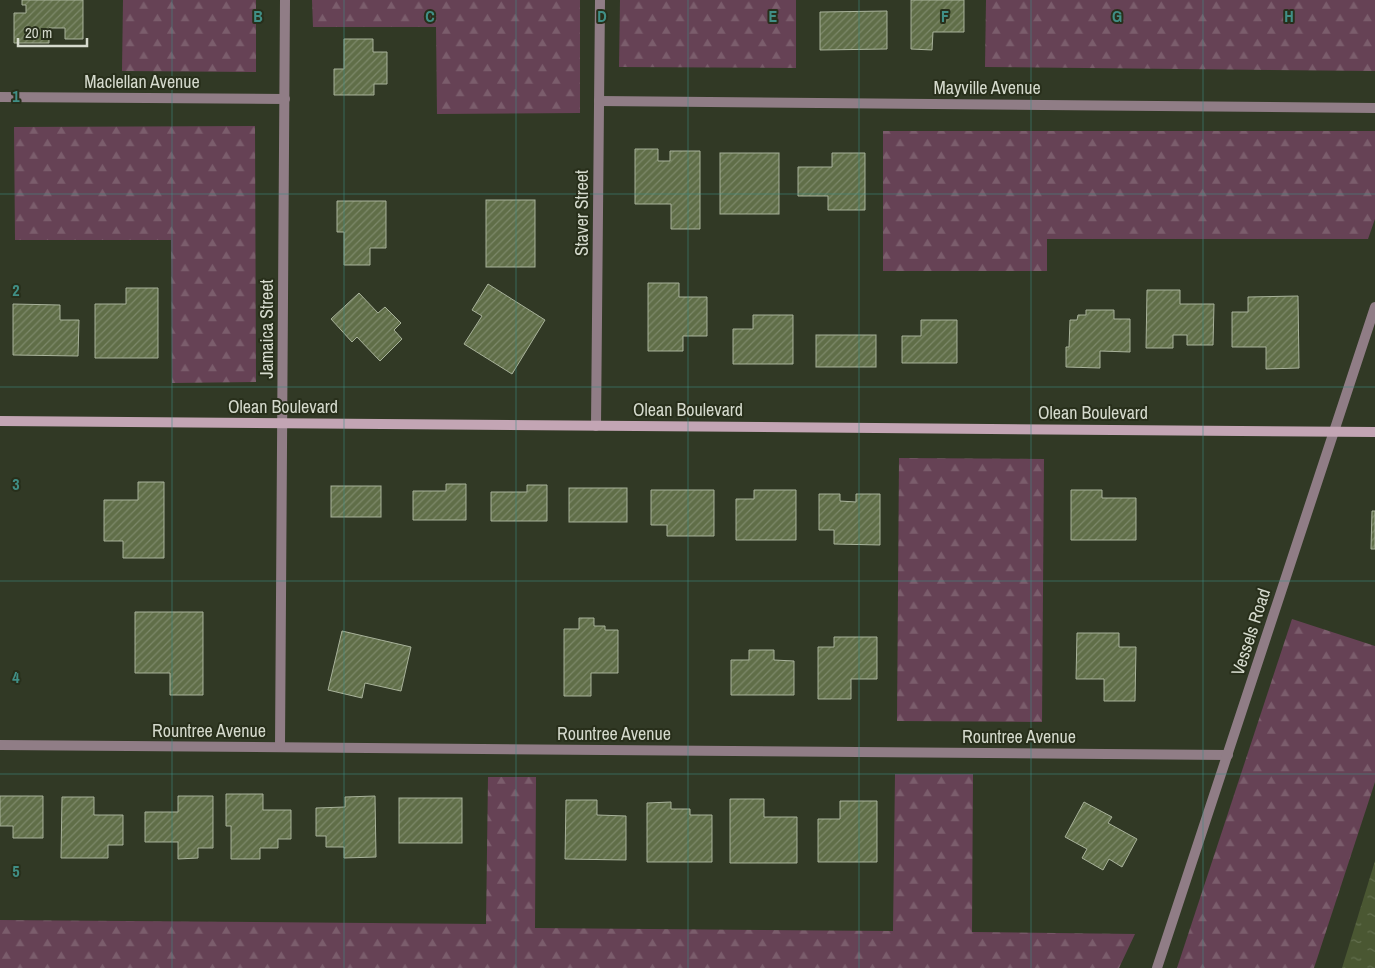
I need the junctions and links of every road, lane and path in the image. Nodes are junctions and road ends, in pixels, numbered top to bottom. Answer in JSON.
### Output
{"nodes":[{"id":1,"x":286,"y":0,"type":"edge"},
{"id":2,"x":600,"y":0,"type":"edge"},
{"id":3,"x":0,"y":96,"type":"edge"},
{"id":4,"x":285,"y":99,"type":"junction"},
{"id":5,"x":599,"y":101,"type":"junction"},
{"id":6,"x":1375,"y":108,"type":"edge"},
{"id":7,"x":1375,"y":307,"type":"edge"},
{"id":8,"x":0,"y":421,"type":"edge"},
{"id":9,"x":282,"y":423,"type":"junction"},
{"id":10,"x":596,"y":426,"type":"junction"},
{"id":11,"x":1334,"y":432,"type":"junction"},
{"id":12,"x":1375,"y":432,"type":"edge"},
{"id":13,"x":0,"y":745,"type":"edge"},
{"id":14,"x":280,"y":747,"type":"junction"},
{"id":15,"x":1228,"y":755,"type":"junction"},
{"id":16,"x":1157,"y":968,"type":"edge"}],
"edges":[{"from":1,"to":4,"type":"street","name":"Jamaica Street"},
{"from":2,"to":5,"type":"street","name":"Staver Street"},
{"from":3,"to":4,"type":"street","name":"Maclellan Avenue"},
{"from":4,"to":9,"type":"street","name":"Jamaica Street"},
{"from":5,"to":6,"type":"street","name":"Mayville Avenue"},
{"from":5,"to":10,"type":"street","name":"Staver Street"},
{"from":7,"to":11,"type":"street","name":"Vessels Road"},
{"from":8,"to":9,"type":"street","name":"Olean Boulevard"},
{"from":9,"to":10,"type":"street","name":"Olean Boulevard"},
{"from":9,"to":14,"type":"street","name":"Jamaica Street"},
{"from":10,"to":11,"type":"street","name":"Olean Boulevard"},
{"from":11,"to":12,"type":"street","name":"Olean Boulevard"},
{"from":11,"to":15,"type":"street","name":"Vessels Road"},
{"from":13,"to":14,"type":"street","name":"Rountree Avenue"},
{"from":14,"to":15,"type":"street","name":"Rountree Avenue"},
{"from":15,"to":16,"type":"street","name":"Vessels Road"}]}
